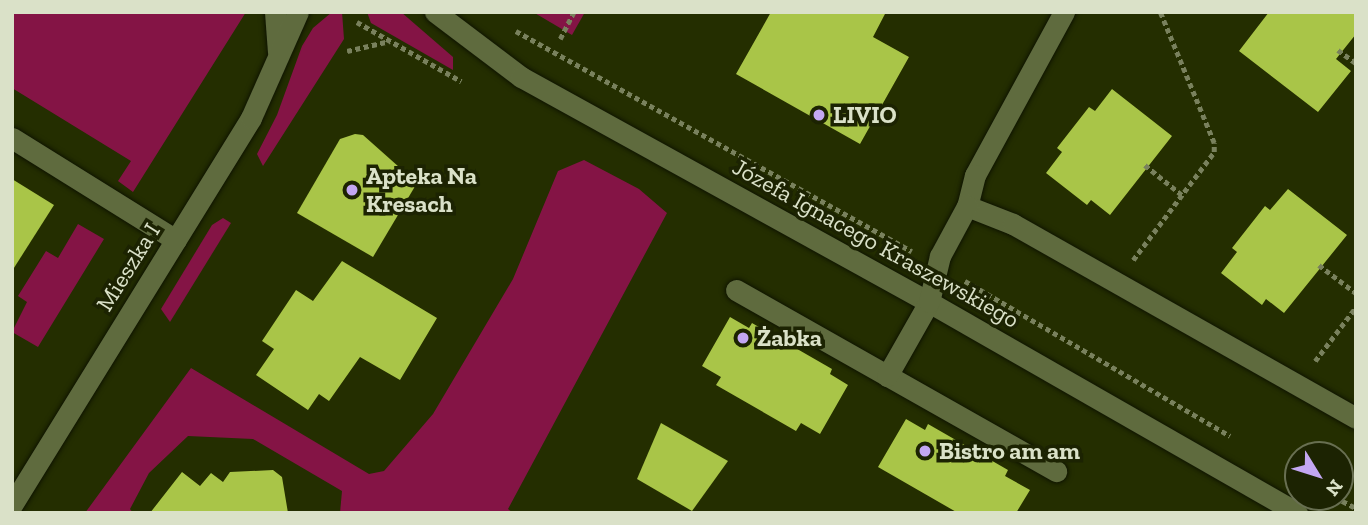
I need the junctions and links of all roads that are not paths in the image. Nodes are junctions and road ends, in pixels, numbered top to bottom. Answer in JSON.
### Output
{"nodes":[{"id":1,"x":275,"y":12,"type":"edge"},
{"id":2,"x":298,"y":12,"type":"edge"},
{"id":3,"x":435,"y":12,"type":"edge"},
{"id":4,"x":1064,"y":12,"type":"edge"},
{"id":5,"x":278,"y":52,"type":"junction"},
{"id":6,"x":12,"y":138,"type":"edge"},
{"id":7,"x":967,"y":206,"type":"junction"},
{"id":8,"x":176,"y":240,"type":"junction"},
{"id":9,"x":736,"y":290,"type":"dead end"},
{"id":10,"x":929,"y":302,"type":"junction"},
{"id":11,"x":887,"y":376,"type":"junction"},
{"id":12,"x":1356,"y":418,"type":"edge"},
{"id":13,"x":1056,"y":471,"type":"dead end"},
{"id":14,"x":12,"y":505,"type":"edge"},
{"id":15,"x":1297,"y":513,"type":"edge"}],
"edges":[{"from":1,"to":5,"type":"street","name":"Mieszka I"},
{"from":2,"to":5,"type":"street","name":"Mieszka I"},
{"from":3,"to":10,"type":"street","name":"Józefa Ignacego Kraszewskiego"},
{"from":4,"to":7,"type":"street"},
{"from":5,"to":8,"type":"street","name":"Mieszka I"},
{"from":6,"to":8,"type":"street"},
{"from":7,"to":10,"type":"street"},
{"from":7,"to":12,"type":"street"},
{"from":8,"to":14,"type":"street","name":"Mieszka I"},
{"from":9,"to":11,"type":"street"},
{"from":10,"to":11,"type":"street"},
{"from":10,"to":15,"type":"street","name":"Józefa Ignacego Kraszewskiego"},
{"from":11,"to":13,"type":"street"}]}
